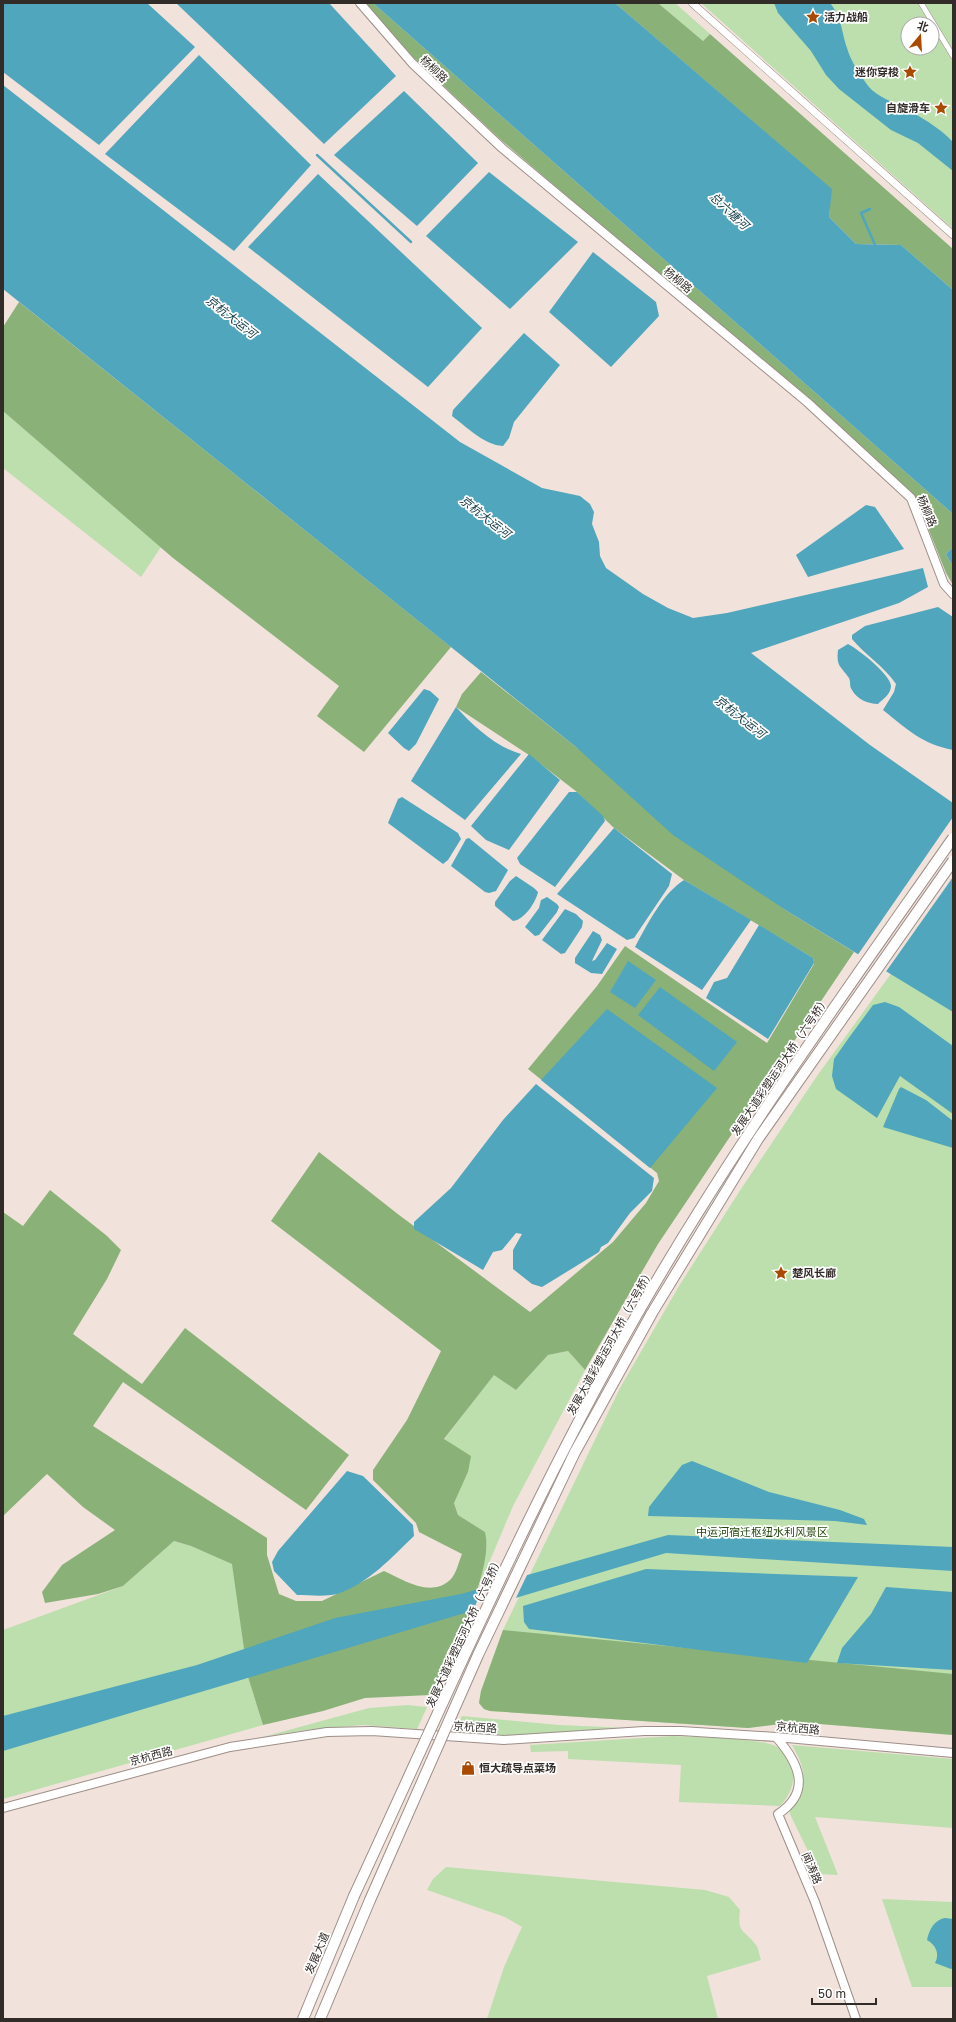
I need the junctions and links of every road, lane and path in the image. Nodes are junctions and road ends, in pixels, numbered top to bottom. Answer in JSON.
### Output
{"nodes":[{"id":1,"x":360,"y":3,"type":"edge"},
{"id":2,"x":692,"y":3,"type":"edge"},
{"id":3,"x":921,"y":3,"type":"edge"},
{"id":4,"x":953,"y":56,"type":"edge"},
{"id":5,"x":953,"y":235,"type":"edge"},
{"id":6,"x":953,"y":594,"type":"edge"},
{"id":7,"x":953,"y":838,"type":"edge"},
{"id":8,"x":953,"y":861,"type":"edge"},
{"id":9,"x":776,"y":1737,"type":"junction"},
{"id":10,"x":953,"y":1752,"type":"edge"},
{"id":11,"x":3,"y":1808,"type":"edge"},
{"id":12,"x":354,"y":1896,"type":"joint"},
{"id":13,"x":303,"y":2019,"type":"edge"},
{"id":14,"x":320,"y":2019,"type":"edge"},
{"id":15,"x":856,"y":2019,"type":"edge"}],
"edges":[{"from":1,"to":6,"type":"street","name":"杨柳路"},
{"from":2,"to":5,"type":"street"},
{"from":3,"to":4,"type":"street"},
{"from":7,"to":12,"type":"main road","name":"发展大道彩塑运河大桥（六号桥）","bridge":true},
{"from":8,"to":14,"type":"main road","name":"发展大道彩塑运河大桥（六号桥）","bridge":true},
{"from":9,"to":10,"type":"street","name":"京杭西路"},
{"from":9,"to":11,"type":"street","name":"京杭西路"},
{"from":9,"to":15,"type":"street","name":"闻涛路"},
{"from":12,"to":13,"type":"main road","name":"发展大道"}]}
